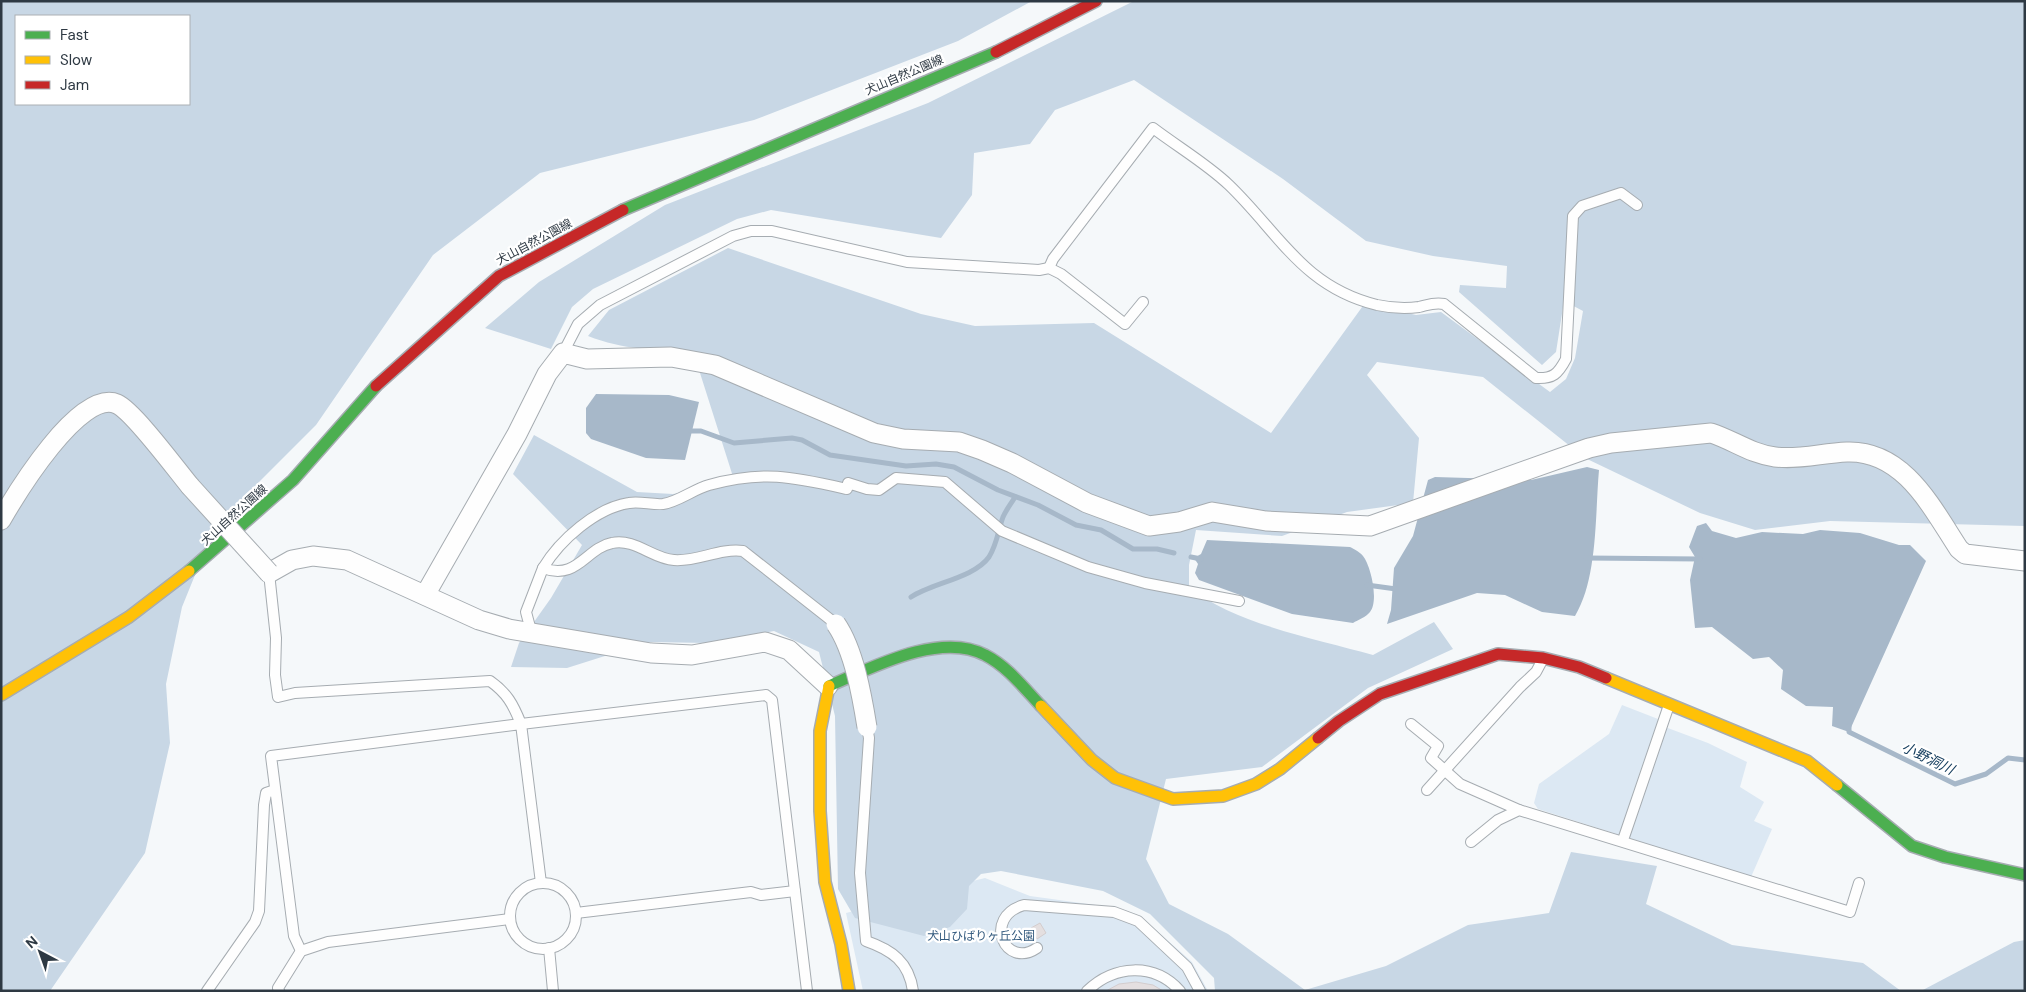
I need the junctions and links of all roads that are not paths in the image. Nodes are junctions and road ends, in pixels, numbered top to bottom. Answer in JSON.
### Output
{"nodes":[{"id":1,"x":1096,"y":1,"type":"edge"},
{"id":2,"x":1637,"y":205,"type":"dead end"},
{"id":3,"x":1049,"y":268,"type":"junction"},
{"id":4,"x":1143,"y":302,"type":"dead end"},
{"id":5,"x":563,"y":353,"type":"junction"},
{"id":6,"x":1,"y":520,"type":"edge"},
{"id":7,"x":2025,"y":561,"type":"edge"},
{"id":8,"x":543,"y":568,"type":"junction"},
{"id":9,"x":269,"y":573,"type":"junction"},
{"id":10,"x":425,"y":595,"type":"junction"},
{"id":11,"x":1239,"y":601,"type":"dead end"},
{"id":12,"x":836,"y":624,"type":"joint"},
{"id":13,"x":530,"y":633,"type":"junction"},
{"id":14,"x":1544,"y":658,"type":"junction"},
{"id":15,"x":828,"y":686,"type":"junction"},
{"id":16,"x":1,"y":695,"type":"edge"},
{"id":17,"x":1669,"y":705,"type":"junction"},
{"id":18,"x":521,"y":724,"type":"junction"},
{"id":19,"x":1411,"y":724,"type":"dead end"},
{"id":20,"x":867,"y":728,"type":"joint"},
{"id":21,"x":1444,"y":771,"type":"junction"},
{"id":22,"x":275,"y":790,"type":"junction"},
{"id":23,"x":1427,"y":790,"type":"dead end"},
{"id":24,"x":1519,"y":810,"type":"junction"},
{"id":25,"x":1623,"y":840,"type":"junction"},
{"id":26,"x":1471,"y":842,"type":"dead end"},
{"id":27,"x":2025,"y":875,"type":"edge"},
{"id":28,"x":541,"y":883,"type":"junction"},
{"id":29,"x":1859,"y":883,"type":"dead end"},
{"id":30,"x":795,"y":891,"type":"junction"},
{"id":31,"x":576,"y":912,"type":"junction"},
{"id":32,"x":510,"y":919,"type":"junction"},
{"id":33,"x":549,"y":948,"type":"junction"},
{"id":34,"x":1037,"y":948,"type":"dead end"},
{"id":35,"x":301,"y":952,"type":"junction"},
{"id":36,"x":206,"y":991,"type":"edge"},
{"id":37,"x":279,"y":991,"type":"edge"},
{"id":38,"x":554,"y":991,"type":"edge"},
{"id":39,"x":807,"y":991,"type":"edge"},
{"id":40,"x":849,"y":991,"type":"edge"},
{"id":41,"x":913,"y":991,"type":"edge"},
{"id":42,"x":1087,"y":991,"type":"edge"},
{"id":43,"x":1180,"y":991,"type":"edge"},
{"id":44,"x":1200,"y":991,"type":"edge"}],
"edges":[{"from":1,"to":16,"type":"street","name":"犬山自然公園線"},
{"from":2,"to":3,"type":"lane"},
{"from":3,"to":4,"type":"lane"},
{"from":3,"to":5,"type":"lane"},
{"from":5,"to":7,"type":"street"},
{"from":5,"to":10,"type":"street"},
{"from":6,"to":9,"type":"street","bridge":true},
{"from":8,"to":11,"type":"lane"},
{"from":8,"to":12,"type":"lane"},
{"from":8,"to":13,"type":"lane"},
{"from":9,"to":10,"type":"street"},
{"from":9,"to":18,"type":"lane"},
{"from":10,"to":13,"type":"street"},
{"from":12,"to":20,"type":"street","bridge":true},
{"from":13,"to":15,"type":"street"},
{"from":14,"to":15,"type":"street"},
{"from":14,"to":17,"type":"street"},
{"from":14,"to":21,"type":"lane"},
{"from":15,"to":40,"type":"street"},
{"from":17,"to":25,"type":"lane"},
{"from":17,"to":27,"type":"street"},
{"from":18,"to":22,"type":"lane"},
{"from":18,"to":28,"type":"lane"},
{"from":18,"to":30,"type":"lane"},
{"from":19,"to":21,"type":"lane"},
{"from":20,"to":41,"type":"lane"},
{"from":21,"to":23,"type":"lane"},
{"from":21,"to":24,"type":"lane"},
{"from":22,"to":35,"type":"lane"},
{"from":22,"to":36,"type":"lane"},
{"from":24,"to":25,"type":"lane"},
{"from":24,"to":26,"type":"lane"},
{"from":25,"to":29,"type":"lane"},
{"from":28,"to":31,"type":"lane"},
{"from":28,"to":32,"type":"lane"},
{"from":30,"to":31,"type":"lane"},
{"from":30,"to":39,"type":"lane"},
{"from":31,"to":33,"type":"lane"},
{"from":32,"to":33,"type":"lane"},
{"from":32,"to":35,"type":"lane"},
{"from":33,"to":38,"type":"lane"},
{"from":34,"to":44,"type":"lane"},
{"from":35,"to":37,"type":"lane"},
{"from":42,"to":43,"type":"lane"}]}
